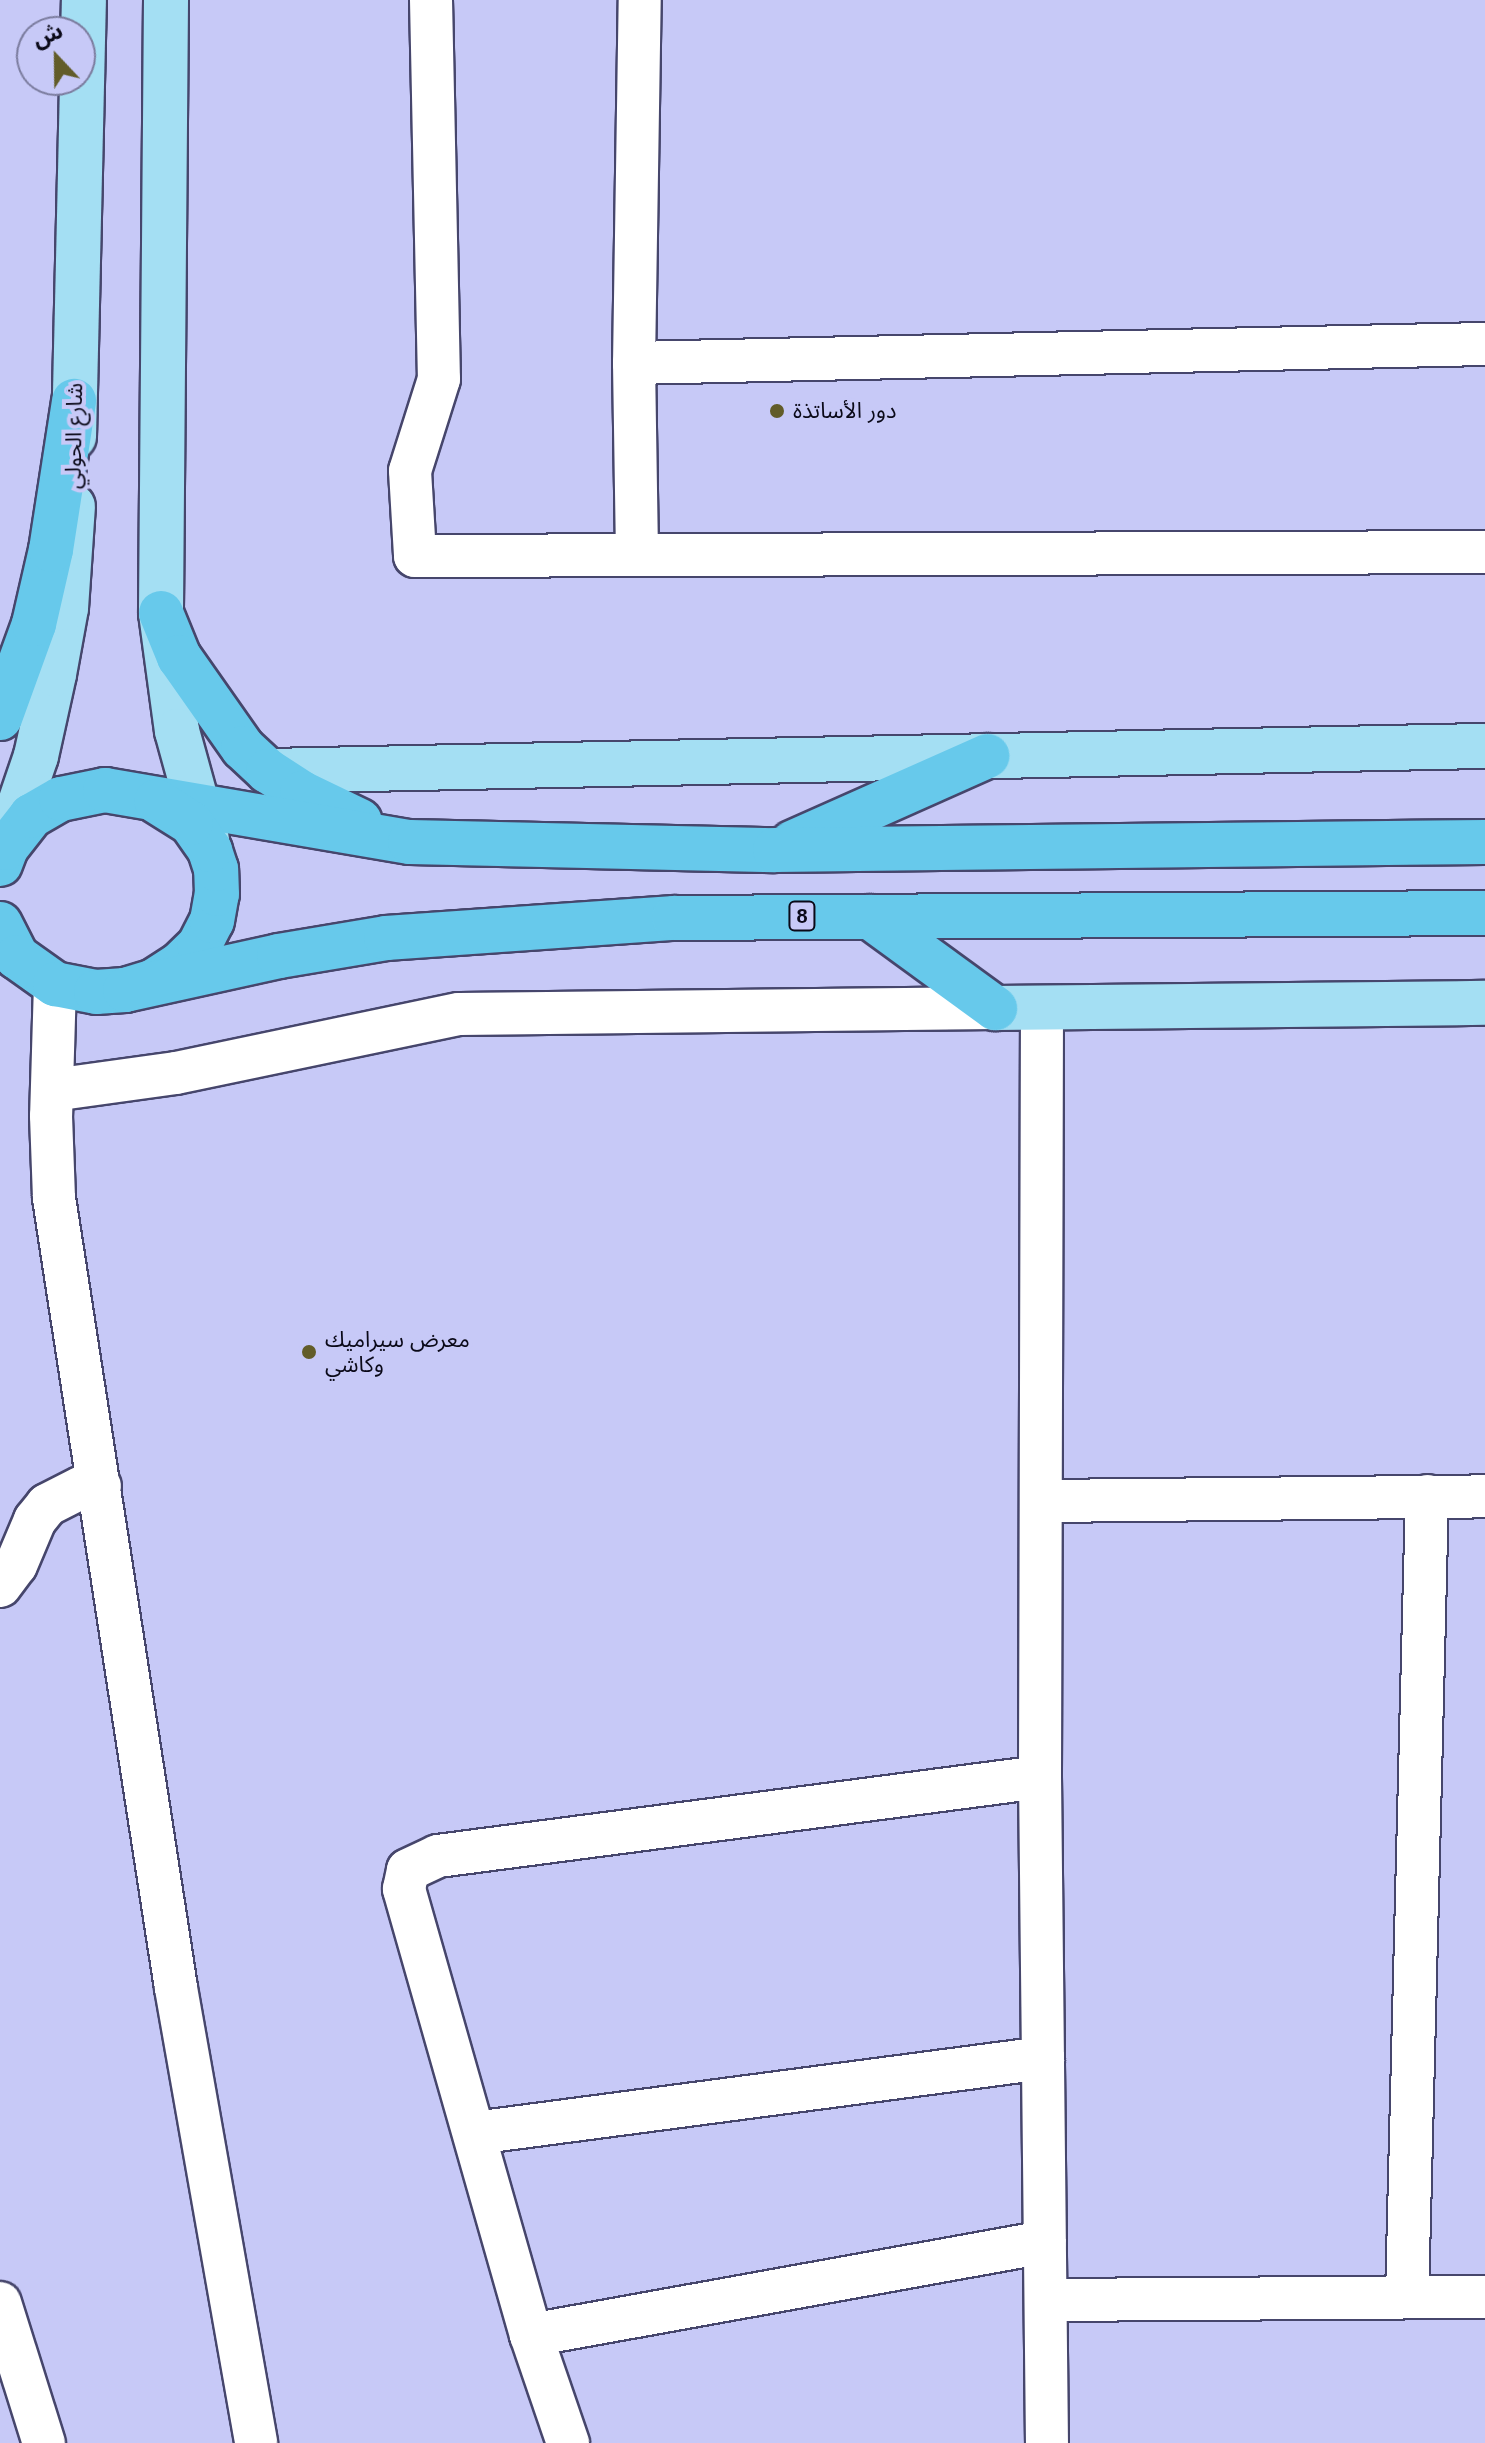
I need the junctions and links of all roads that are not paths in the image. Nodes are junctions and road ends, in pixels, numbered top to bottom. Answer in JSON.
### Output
{"nodes":[{"id":1,"x":84,"y":0,"type":"edge"},
{"id":2,"x":166,"y":0,"type":"edge"},
{"id":3,"x":431,"y":0,"type":"edge"},
{"id":4,"x":640,"y":0,"type":"edge"},
{"id":5,"x":1485,"y":344,"type":"edge"},
{"id":6,"x":634,"y":363,"type":"junction"},
{"id":7,"x":74,"y":401,"type":"junction"},
{"id":8,"x":1485,"y":552,"type":"edge"},
{"id":9,"x":637,"y":554,"type":"junction"},
{"id":10,"x":161,"y":613,"type":"junction"},
{"id":11,"x":0,"y":718,"type":"edge"},
{"id":12,"x":1485,"y":746,"type":"edge"},
{"id":13,"x":987,"y":756,"type":"junction"},
{"id":14,"x":268,"y":771,"type":"junction"},
{"id":15,"x":135,"y":793,"type":"junction"},
{"id":16,"x":75,"y":794,"type":"junction"},
{"id":17,"x":197,"y":805,"type":"junction"},
{"id":18,"x":9,"y":812,"type":"edge"},
{"id":19,"x":410,"y":842,"type":"junction"},
{"id":20,"x":1485,"y":842,"type":"edge"},
{"id":21,"x":210,"y":850,"type":"junction"},
{"id":22,"x":775,"y":850,"type":"junction"},
{"id":23,"x":0,"y":863,"type":"edge"},
{"id":24,"x":1485,"y":913,"type":"edge"},
{"id":25,"x":870,"y":917,"type":"junction"},
{"id":26,"x":0,"y":924,"type":"edge"},
{"id":27,"x":32,"y":976,"type":"edge"},
{"id":28,"x":125,"y":990,"type":"junction"},
{"id":29,"x":1485,"y":1003,"type":"edge"},
{"id":30,"x":995,"y":1008,"type":"junction"},
{"id":31,"x":1042,"y":1008,"type":"junction"},
{"id":32,"x":53,"y":1090,"type":"junction"},
{"id":33,"x":100,"y":1486,"type":"junction"},
{"id":34,"x":1427,"y":1496,"type":"junction"},
{"id":35,"x":1485,"y":1496,"type":"edge"},
{"id":36,"x":1043,"y":1501,"type":"junction"},
{"id":37,"x":0,"y":1586,"type":"edge"},
{"id":38,"x":1040,"y":1777,"type":"junction"},
{"id":39,"x":1043,"y":2058,"type":"junction"},
{"id":40,"x":475,"y":2133,"type":"junction"},
{"id":41,"x":1045,"y":2242,"type":"junction"},
{"id":42,"x":1407,"y":2297,"type":"junction"},
{"id":43,"x":1485,"y":2297,"type":"edge"},
{"id":44,"x":1046,"y":2300,"type":"junction"},
{"id":45,"x":0,"y":2303,"type":"edge"},
{"id":46,"x":531,"y":2335,"type":"junction"},
{"id":47,"x":44,"y":2443,"type":"edge"},
{"id":48,"x":256,"y":2443,"type":"edge"},
{"id":49,"x":568,"y":2443,"type":"edge"},
{"id":50,"x":1047,"y":2443,"type":"edge"}],
"edges":[{"from":1,"to":7,"type":"main road","name":"شارع الحولي"},
{"from":2,"to":10,"type":"main road"},
{"from":3,"to":9,"type":"street"},
{"from":4,"to":6,"type":"street"},
{"from":5,"to":6,"type":"street"},
{"from":6,"to":9,"type":"street"},
{"from":7,"to":11,"type":"highway"},
{"from":7,"to":18,"type":"main road","name":"شارع الحولي"},
{"from":8,"to":9,"type":"street"},
{"from":10,"to":14,"type":"highway"},
{"from":10,"to":17,"type":"main road"},
{"from":12,"to":13,"type":"main road"},
{"from":13,"to":14,"type":"main road"},
{"from":13,"to":22,"type":"highway"},
{"from":14,"to":19,"type":"highway"},
{"from":15,"to":16,"type":"highway"},
{"from":15,"to":17,"type":"highway"},
{"from":15,"to":21,"type":"highway"},
{"from":16,"to":18,"type":"highway"},
{"from":16,"to":23,"type":"highway"},
{"from":17,"to":19,"type":"highway"},
{"from":17,"to":21,"type":"main road"},
{"from":18,"to":23,"type":"main road","name":"شارع الحولي"},
{"from":19,"to":22,"type":"highway"},
{"from":20,"to":22,"type":"highway"},
{"from":21,"to":28,"type":"highway"},
{"from":24,"to":25,"type":"highway","number":"8"},
{"from":25,"to":28,"type":"highway","number":"8"},
{"from":25,"to":30,"type":"highway"},
{"from":26,"to":27,"type":"highway"},
{"from":27,"to":28,"type":"highway"},
{"from":27,"to":32,"type":"street"},
{"from":29,"to":31,"type":"main road"},
{"from":30,"to":31,"type":"main road"},
{"from":30,"to":32,"type":"street"},
{"from":31,"to":36,"type":"street"},
{"from":32,"to":33,"type":"street"},
{"from":33,"to":37,"type":"street"},
{"from":33,"to":48,"type":"street"},
{"from":34,"to":35,"type":"street"},
{"from":34,"to":36,"type":"street"},
{"from":34,"to":42,"type":"street"},
{"from":36,"to":38,"type":"street"},
{"from":38,"to":39,"type":"street"},
{"from":38,"to":40,"type":"street"},
{"from":39,"to":40,"type":"street"},
{"from":39,"to":41,"type":"street"},
{"from":40,"to":46,"type":"street"},
{"from":41,"to":44,"type":"street"},
{"from":41,"to":46,"type":"street"},
{"from":42,"to":43,"type":"street"},
{"from":42,"to":44,"type":"street"},
{"from":44,"to":50,"type":"street"},
{"from":45,"to":47,"type":"street"},
{"from":46,"to":49,"type":"street"}]}
